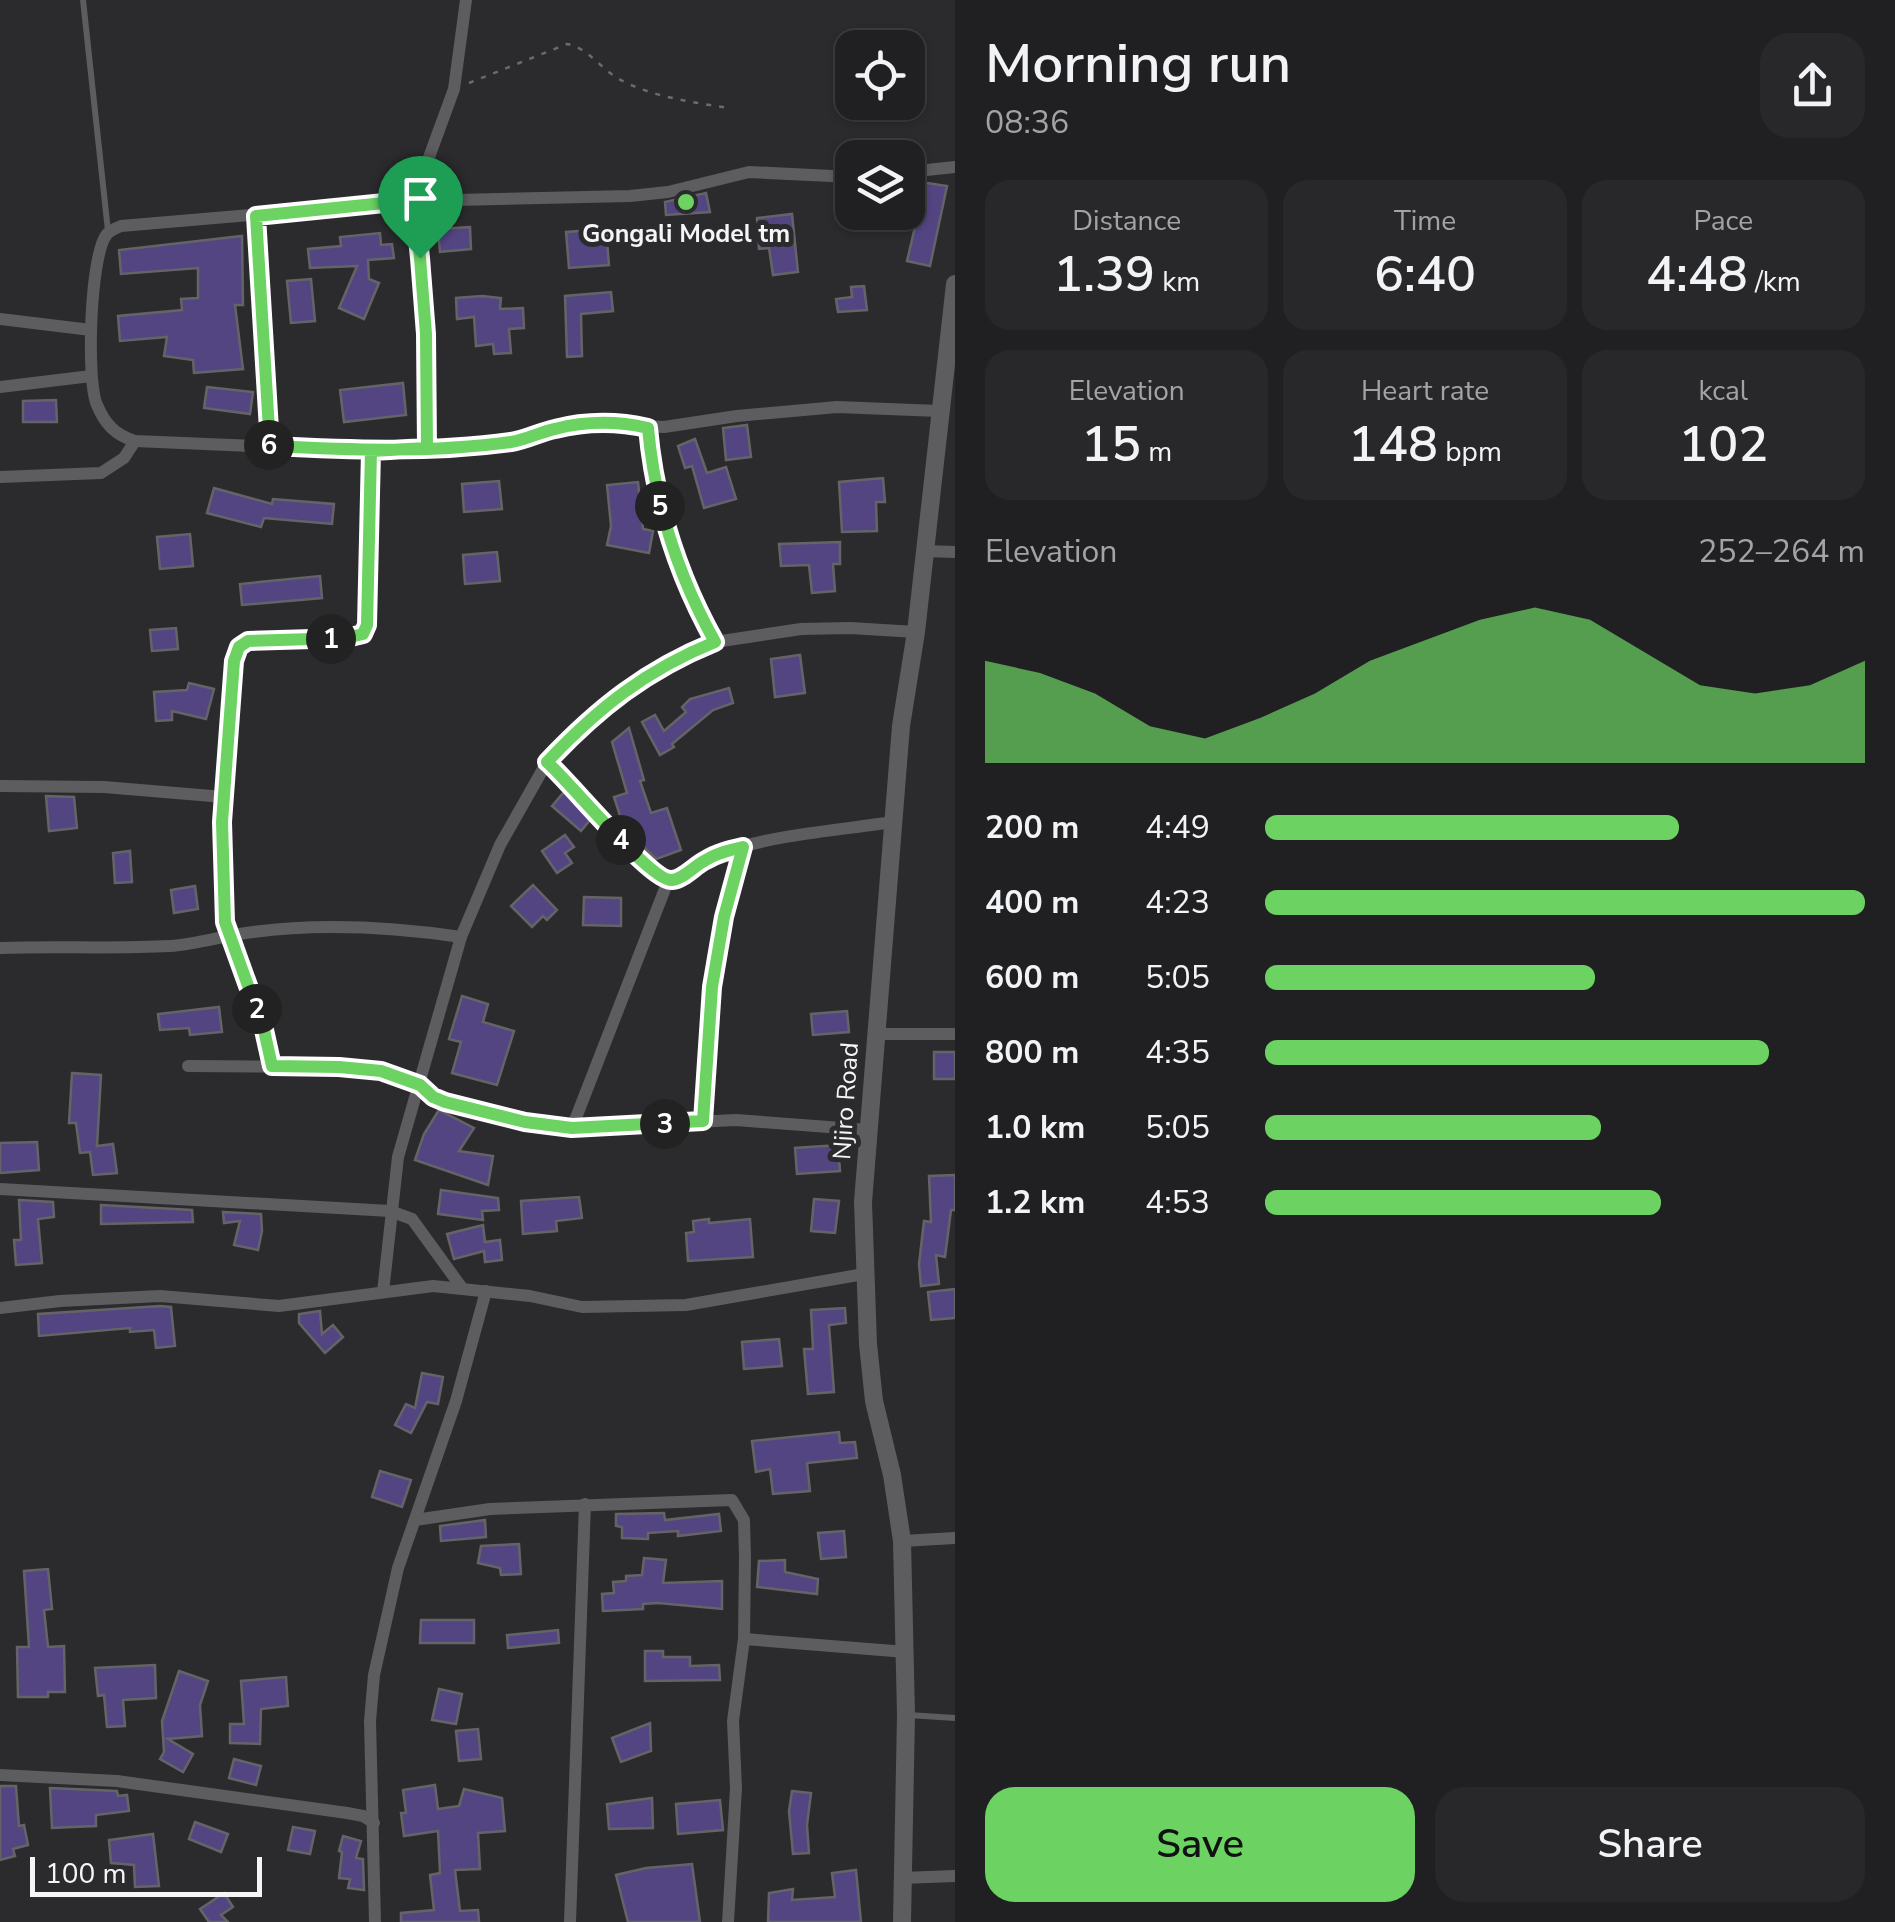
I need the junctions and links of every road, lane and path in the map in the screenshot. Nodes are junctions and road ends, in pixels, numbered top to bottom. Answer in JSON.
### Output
{"nodes":[{"id":1,"x":83,"y":0,"type":"edge"},
{"id":2,"x":466,"y":0,"type":"edge"},
{"id":3,"x":454,"y":89,"type":"junction"},
{"id":4,"x":728,"y":108,"type":"dead end"},
{"id":5,"x":955,"y":166,"type":"edge"},
{"id":6,"x":925,"y":170,"type":"edge"},
{"id":7,"x":835,"y":175,"type":"edge"},
{"id":8,"x":414,"y":200,"type":"junction"},
{"id":9,"x":256,"y":216,"type":"junction"},
{"id":10,"x":108,"y":232,"type":"junction"},
{"id":11,"x":955,"y":284,"type":"edge"},
{"id":12,"x":0,"y":319,"type":"edge"},
{"id":13,"x":91,"y":330,"type":"junction"},
{"id":14,"x":90,"y":376,"type":"junction"},
{"id":15,"x":0,"y":387,"type":"edge"},
{"id":16,"x":939,"y":411,"type":"junction"},
{"id":17,"x":648,"y":428,"type":"junction"},
{"id":18,"x":135,"y":441,"type":"junction"},
{"id":19,"x":270,"y":446,"type":"junction"},
{"id":20,"x":427,"y":448,"type":"junction"},
{"id":21,"x":371,"y":451,"type":"junction"},
{"id":22,"x":0,"y":476,"type":"edge"},
{"id":23,"x":923,"y":551,"type":"junction"},
{"id":24,"x":955,"y":552,"type":"edge"},
{"id":25,"x":916,"y":632,"type":"junction"},
{"id":26,"x":715,"y":642,"type":"junction"},
{"id":27,"x":547,"y":762,"type":"junction"},
{"id":28,"x":0,"y":786,"type":"edge"},
{"id":29,"x":224,"y":796,"type":"junction"},
{"id":30,"x":893,"y":822,"type":"junction"},
{"id":31,"x":743,"y":847,"type":"junction"},
{"id":32,"x":668,"y":881,"type":"junction"},
{"id":33,"x":230,"y":937,"type":"junction"},
{"id":34,"x":460,"y":938,"type":"junction"},
{"id":35,"x":0,"y":948,"type":"edge"},
{"id":36,"x":875,"y":1034,"type":"junction"},
{"id":37,"x":955,"y":1034,"type":"edge"},
{"id":38,"x":188,"y":1066,"type":"dead end"},
{"id":39,"x":272,"y":1066,"type":"junction"},
{"id":40,"x":420,"y":1085,"type":"junction"},
{"id":41,"x":703,"y":1121,"type":"junction"},
{"id":42,"x":572,"y":1128,"type":"junction"},
{"id":43,"x":868,"y":1130,"type":"junction"},
{"id":44,"x":0,"y":1190,"type":"edge"},
{"id":45,"x":390,"y":1211,"type":"junction"},
{"id":46,"x":864,"y":1274,"type":"junction"},
{"id":47,"x":462,"y":1288,"type":"junction"},
{"id":48,"x":486,"y":1291,"type":"junction"},
{"id":49,"x":383,"y":1292,"type":"junction"},
{"id":50,"x":0,"y":1308,"type":"edge"},
{"id":51,"x":585,"y":1504,"type":"junction"},
{"id":52,"x":415,"y":1520,"type":"junction"},
{"id":53,"x":955,"y":1538,"type":"edge"},
{"id":54,"x":902,"y":1542,"type":"junction"},
{"id":55,"x":744,"y":1639,"type":"junction"},
{"id":56,"x":906,"y":1652,"type":"junction"},
{"id":57,"x":906,"y":1714,"type":"junction"},
{"id":58,"x":955,"y":1718,"type":"edge"},
{"id":59,"x":0,"y":1775,"type":"edge"},
{"id":60,"x":374,"y":1823,"type":"junction"},
{"id":61,"x":955,"y":1876,"type":"edge"},
{"id":62,"x":902,"y":1878,"type":"junction"},
{"id":63,"x":376,"y":1922,"type":"edge"},
{"id":64,"x":570,"y":1922,"type":"edge"},
{"id":65,"x":728,"y":1922,"type":"edge"},
{"id":66,"x":902,"y":1922,"type":"edge"}],
"edges":[{"from":1,"to":10,"type":"lane"},
{"from":2,"to":3,"type":"street"},
{"from":3,"to":4,"type":"path"},
{"from":3,"to":8,"type":"street"},
{"from":5,"to":6,"type":"street"},
{"from":7,"to":8,"type":"street"},
{"from":8,"to":9,"type":"street"},
{"from":8,"to":20,"type":"street"},
{"from":9,"to":10,"type":"street"},
{"from":9,"to":19,"type":"street"},
{"from":10,"to":13,"type":"street"},
{"from":11,"to":16,"type":"street","name":"Njiro Road"},
{"from":12,"to":13,"type":"street"},
{"from":13,"to":14,"type":"street"},
{"from":14,"to":15,"type":"street"},
{"from":14,"to":18,"type":"street"},
{"from":16,"to":17,"type":"street"},
{"from":16,"to":23,"type":"street","name":"Njiro Road"},
{"from":17,"to":20,"type":"street"},
{"from":17,"to":26,"type":"street"},
{"from":18,"to":19,"type":"street"},
{"from":18,"to":22,"type":"street"},
{"from":19,"to":21,"type":"street"},
{"from":20,"to":21,"type":"street"},
{"from":21,"to":29,"type":"street"},
{"from":23,"to":24,"type":"street"},
{"from":23,"to":25,"type":"street","name":"Njiro Road"},
{"from":25,"to":26,"type":"street"},
{"from":25,"to":30,"type":"street","name":"Njiro Road"},
{"from":26,"to":27,"type":"street"},
{"from":27,"to":32,"type":"street"},
{"from":27,"to":34,"type":"street"},
{"from":28,"to":29,"type":"street"},
{"from":29,"to":33,"type":"street"},
{"from":30,"to":31,"type":"street"},
{"from":30,"to":36,"type":"street","name":"Njiro Road"},
{"from":31,"to":32,"type":"street"},
{"from":31,"to":41,"type":"street"},
{"from":32,"to":42,"type":"street"},
{"from":33,"to":34,"type":"street"},
{"from":33,"to":35,"type":"street"},
{"from":33,"to":39,"type":"street"},
{"from":34,"to":40,"type":"street"},
{"from":36,"to":37,"type":"street"},
{"from":36,"to":43,"type":"street","name":"Njiro Road"},
{"from":38,"to":39,"type":"street"},
{"from":39,"to":40,"type":"street"},
{"from":40,"to":42,"type":"street"},
{"from":40,"to":45,"type":"street"},
{"from":41,"to":42,"type":"street"},
{"from":41,"to":43,"type":"street"},
{"from":43,"to":46,"type":"street","name":"Njiro Road"},
{"from":44,"to":45,"type":"street"},
{"from":45,"to":47,"type":"street"},
{"from":45,"to":49,"type":"street"},
{"from":46,"to":48,"type":"street"},
{"from":46,"to":54,"type":"street","name":"Njiro Road"},
{"from":47,"to":48,"type":"street"},
{"from":47,"to":49,"type":"street"},
{"from":48,"to":52,"type":"street"},
{"from":49,"to":50,"type":"street"},
{"from":51,"to":52,"type":"street"},
{"from":51,"to":55,"type":"street"},
{"from":51,"to":64,"type":"street"},
{"from":52,"to":60,"type":"street"},
{"from":53,"to":54,"type":"street"},
{"from":54,"to":56,"type":"street","name":"Njiro Road"},
{"from":55,"to":56,"type":"street"},
{"from":55,"to":65,"type":"street"},
{"from":56,"to":57,"type":"street","name":"Njiro Road"},
{"from":57,"to":58,"type":"lane"},
{"from":57,"to":62,"type":"street","name":"Njiro Road"},
{"from":59,"to":60,"type":"street"},
{"from":60,"to":63,"type":"street"},
{"from":61,"to":62,"type":"street"},
{"from":62,"to":66,"type":"street","name":"Njiro Road"}]}
